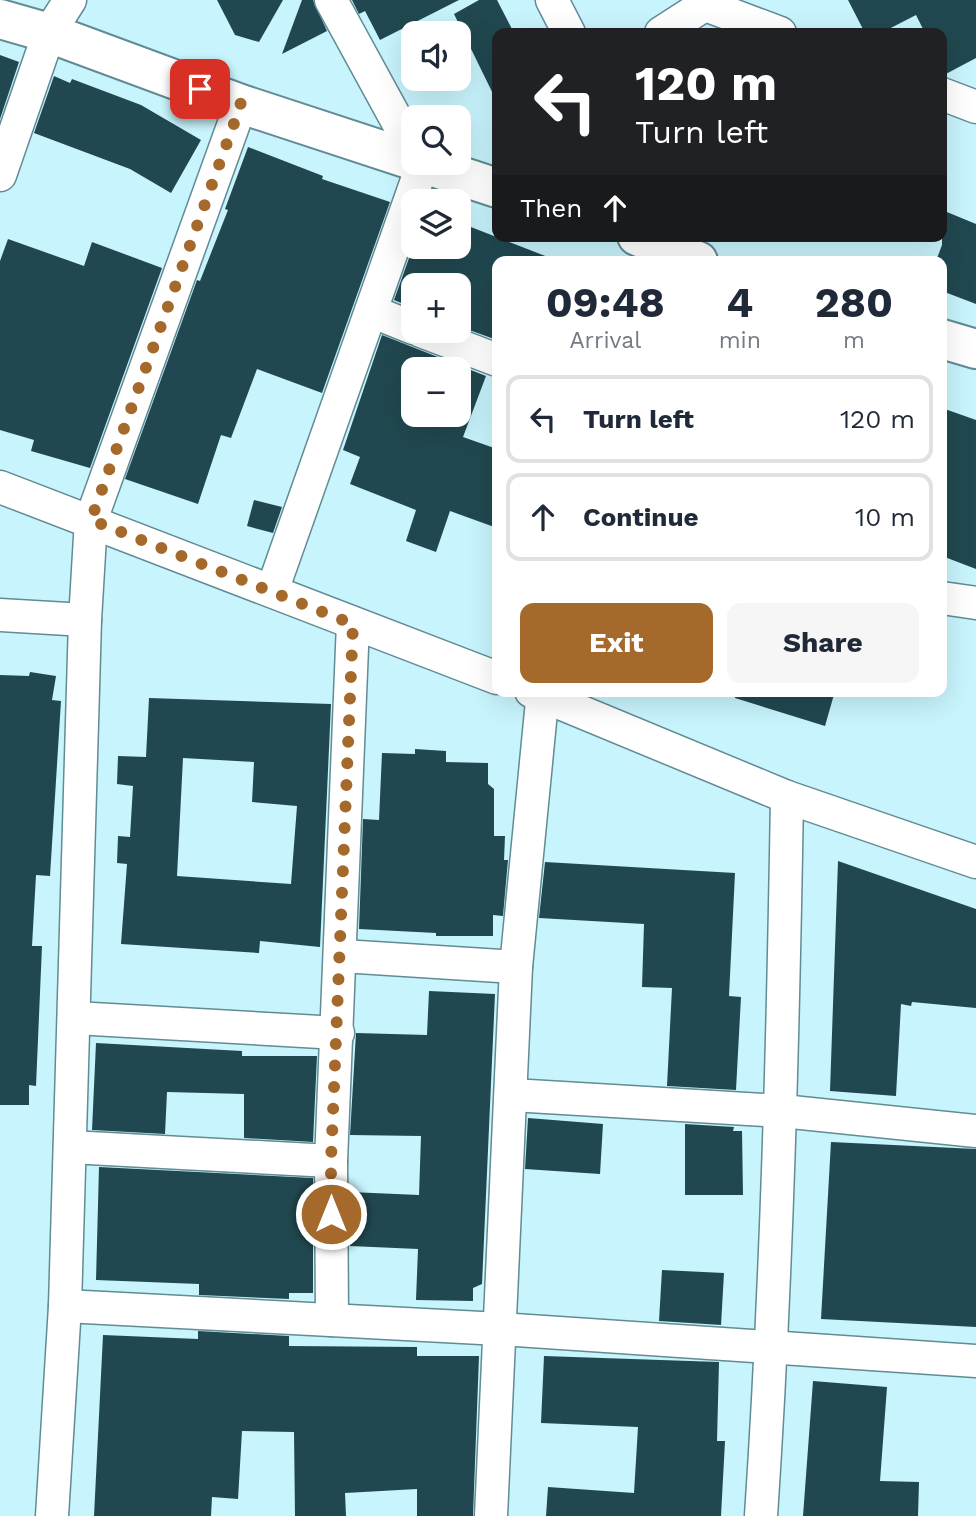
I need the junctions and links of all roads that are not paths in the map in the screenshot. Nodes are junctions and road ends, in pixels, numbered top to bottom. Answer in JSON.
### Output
{"nodes":[{"id":1,"x":71,"y":0,"type":"edge"},
{"id":2,"x":331,"y":0,"type":"edge"},
{"id":3,"x":552,"y":0,"type":"edge"},
{"id":4,"x":708,"y":2,"type":"edge"},
{"id":5,"x":0,"y":19,"type":"edge"},
{"id":6,"x":566,"y":28,"type":"edge"},
{"id":7,"x":669,"y":28,"type":"edge"},
{"id":8,"x":768,"y":28,"type":"edge"},
{"id":9,"x":49,"y":33,"type":"junction"},
{"id":10,"x":947,"y":96,"type":"edge"},
{"id":11,"x":241,"y":104,"type":"junction"},
{"id":12,"x":976,"y":107,"type":"edge"},
{"id":13,"x":401,"y":128,"type":"edge"},
{"id":14,"x":401,"y":154,"type":"edge"},
{"id":15,"x":413,"y":175,"type":"edge"},
{"id":16,"x":462,"y":175,"type":"edge"},
{"id":17,"x":0,"y":176,"type":"edge"},
{"id":18,"x":492,"y":186,"type":"edge"},
{"id":19,"x":652,"y":242,"type":"edge"},
{"id":20,"x":686,"y":256,"type":"edge"},
{"id":21,"x":371,"y":311,"type":"junction"},
{"id":22,"x":401,"y":323,"type":"edge"},
{"id":23,"x":947,"y":340,"type":"edge"},
{"id":24,"x":452,"y":343,"type":"edge"},
{"id":25,"x":976,"y":349,"type":"edge"},
{"id":26,"x":492,"y":358,"type":"edge"},
{"id":27,"x":0,"y":487,"type":"edge"},
{"id":28,"x":91,"y":520,"type":"junction"},
{"id":29,"x":272,"y":591,"type":"junction"},
{"id":30,"x":947,"y":599,"type":"edge"},
{"id":31,"x":976,"y":603,"type":"edge"},
{"id":32,"x":0,"y":615,"type":"edge"},
{"id":33,"x":85,"y":620,"type":"junction"},
{"id":34,"x":353,"y":624,"type":"junction"},
{"id":35,"x":492,"y":676,"type":"edge"},
{"id":36,"x":538,"y":697,"type":"edge"},
{"id":37,"x":550,"y":697,"type":"edge"},
{"id":38,"x":787,"y":797,"type":"junction"},
{"id":39,"x":976,"y":863,"type":"edge"},
{"id":40,"x":342,"y":956,"type":"junction"},
{"id":41,"x":516,"y":967,"type":"junction"},
{"id":42,"x":75,"y":1018,"type":"junction"},
{"id":43,"x":338,"y":1033,"type":"junction"},
{"id":44,"x":512,"y":1095,"type":"junction"},
{"id":45,"x":782,"y":1111,"type":"junction"},
{"id":46,"x":976,"y":1130,"type":"edge"},
{"id":47,"x":70,"y":1147,"type":"junction"},
{"id":48,"x":331,"y":1161,"type":"junction"},
{"id":49,"x":65,"y":1306,"type":"junction"},
{"id":50,"x":332,"y":1320,"type":"junction"},
{"id":51,"x":500,"y":1329,"type":"junction"},
{"id":52,"x":772,"y":1349,"type":"junction"},
{"id":53,"x":976,"y":1361,"type":"edge"},
{"id":54,"x":52,"y":1516,"type":"edge"},
{"id":55,"x":491,"y":1516,"type":"edge"},
{"id":56,"x":761,"y":1516,"type":"edge"}],
"edges":[{"from":1,"to":9,"type":"street"},
{"from":2,"to":13,"type":"street"},
{"from":3,"to":6,"type":"street"},
{"from":4,"to":7,"type":"street"},
{"from":4,"to":8,"type":"street"},
{"from":5,"to":9,"type":"street"},
{"from":9,"to":11,"type":"street"},
{"from":9,"to":17,"type":"street"},
{"from":10,"to":12,"type":"street"},
{"from":11,"to":14,"type":"street"},
{"from":11,"to":28,"type":"street"},
{"from":15,"to":21,"type":"street"},
{"from":16,"to":18,"type":"street"},
{"from":19,"to":20,"type":"street"},
{"from":21,"to":22,"type":"street"},
{"from":21,"to":29,"type":"street"},
{"from":23,"to":25,"type":"street"},
{"from":24,"to":26,"type":"street"},
{"from":27,"to":28,"type":"street"},
{"from":28,"to":29,"type":"street"},
{"from":28,"to":33,"type":"street"},
{"from":29,"to":34,"type":"street"},
{"from":30,"to":31,"type":"street"},
{"from":32,"to":33,"type":"street"},
{"from":33,"to":42,"type":"street"},
{"from":34,"to":35,"type":"street"},
{"from":34,"to":40,"type":"street"},
{"from":36,"to":41,"type":"street"},
{"from":37,"to":38,"type":"street"},
{"from":38,"to":39,"type":"street"},
{"from":38,"to":45,"type":"street"},
{"from":40,"to":41,"type":"street"},
{"from":40,"to":43,"type":"street"},
{"from":41,"to":44,"type":"street"},
{"from":42,"to":43,"type":"street"},
{"from":42,"to":47,"type":"street"},
{"from":43,"to":48,"type":"street"},
{"from":44,"to":45,"type":"street"},
{"from":44,"to":51,"type":"street"},
{"from":45,"to":46,"type":"street"},
{"from":45,"to":52,"type":"street"},
{"from":47,"to":48,"type":"street"},
{"from":47,"to":49,"type":"street"},
{"from":48,"to":50,"type":"street"},
{"from":49,"to":50,"type":"street"},
{"from":49,"to":54,"type":"street"},
{"from":50,"to":51,"type":"street"},
{"from":51,"to":52,"type":"street"},
{"from":51,"to":55,"type":"street"},
{"from":52,"to":53,"type":"street"},
{"from":52,"to":56,"type":"street"}]}
